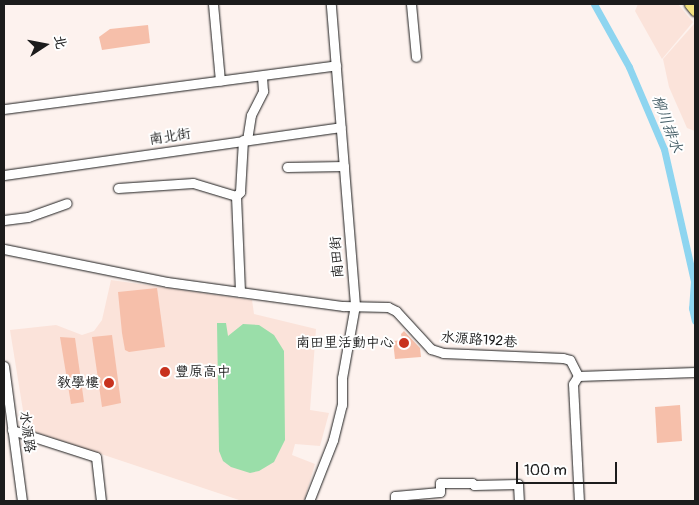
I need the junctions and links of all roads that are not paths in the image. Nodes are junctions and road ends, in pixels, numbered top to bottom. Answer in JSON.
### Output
{"nodes":[{"id":1,"x":213,"y":4,"type":"edge"},
{"id":2,"x":331,"y":4,"type":"edge"},
{"id":3,"x":411,"y":4,"type":"edge"},
{"id":4,"x":690,"y":4,"type":"edge"},
{"id":5,"x":695,"y":10,"type":"edge"},
{"id":6,"x":416,"y":57,"type":"dead end"},
{"id":7,"x":336,"y":65,"type":"junction"},
{"id":8,"x":262,"y":76,"type":"junction"},
{"id":9,"x":220,"y":81,"type":"junction"},
{"id":10,"x":4,"y":109,"type":"edge"},
{"id":11,"x":341,"y":127,"type":"junction"},
{"id":12,"x":245,"y":140,"type":"junction"},
{"id":13,"x":344,"y":166,"type":"junction"},
{"id":14,"x":287,"y":167,"type":"dead end"},
{"id":15,"x":4,"y":175,"type":"edge"},
{"id":16,"x":118,"y":188,"type":"dead end"},
{"id":17,"x":236,"y":196,"type":"junction"},
{"id":18,"x":67,"y":203,"type":"dead end"},
{"id":19,"x":4,"y":220,"type":"edge"},
{"id":20,"x":4,"y":249,"type":"edge"},
{"id":21,"x":240,"y":292,"type":"junction"},
{"id":22,"x":355,"y":305,"type":"junction"},
{"id":23,"x":4,"y":366,"type":"edge"},
{"id":24,"x":695,"y":372,"type":"edge"},
{"id":25,"x":578,"y":376,"type":"junction"},
{"id":26,"x":5,"y":389,"type":"edge"},
{"id":27,"x":12,"y":430,"type":"junction"},
{"id":28,"x":22,"y":501,"type":"edge"},
{"id":29,"x":101,"y":501,"type":"edge"},
{"id":30,"x":309,"y":501,"type":"edge"},
{"id":31,"x":395,"y":501,"type":"edge"},
{"id":32,"x":519,"y":501,"type":"edge"},
{"id":33,"x":579,"y":501,"type":"edge"}],
"edges":[{"from":1,"to":9,"type":"street"},
{"from":2,"to":7,"type":"street","name":"南田街"},
{"from":3,"to":6,"type":"street"},
{"from":4,"to":5,"type":"main road"},
{"from":7,"to":8,"type":"street"},
{"from":7,"to":11,"type":"street","name":"南田街"},
{"from":8,"to":9,"type":"street"},
{"from":8,"to":12,"type":"street"},
{"from":9,"to":10,"type":"street"},
{"from":11,"to":12,"type":"street","name":"南北街"},
{"from":11,"to":13,"type":"street","name":"南田街"},
{"from":12,"to":15,"type":"street","name":"南北街"},
{"from":12,"to":17,"type":"street"},
{"from":13,"to":14,"type":"street"},
{"from":13,"to":22,"type":"street","name":"南田街"},
{"from":16,"to":17,"type":"street"},
{"from":17,"to":21,"type":"street"},
{"from":18,"to":19,"type":"street"},
{"from":20,"to":21,"type":"street","name":"水源路192巷"},
{"from":21,"to":22,"type":"street","name":"水源路192巷"},
{"from":22,"to":25,"type":"street","name":"水源路192巷"},
{"from":22,"to":30,"type":"street","name":"南田街"},
{"from":23,"to":26,"type":"street","name":"水源路"},
{"from":24,"to":25,"type":"street"},
{"from":25,"to":33,"type":"street"},
{"from":26,"to":27,"type":"street","name":"水源路"},
{"from":27,"to":28,"type":"street","name":"水源路"},
{"from":27,"to":29,"type":"street"},
{"from":31,"to":32,"type":"street"}]}
